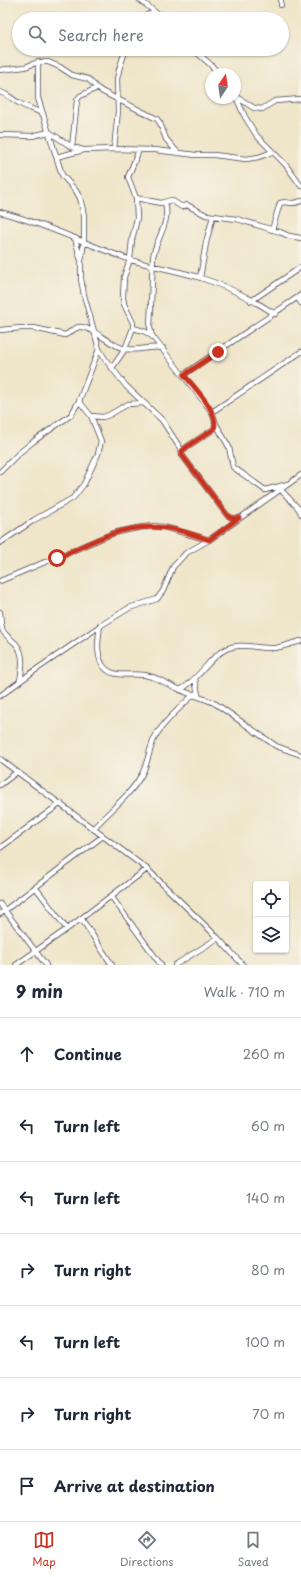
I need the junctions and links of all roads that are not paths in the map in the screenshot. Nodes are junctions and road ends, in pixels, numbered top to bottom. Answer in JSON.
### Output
{"nodes":[{"id":1,"x":140,"y":0,"type":"edge"},
{"id":2,"x":155,"y":12,"type":"edge"},
{"id":3,"x":124,"y":56,"type":"edge"},
{"id":4,"x":201,"y":56,"type":"edge"},
{"id":5,"x":38,"y":62,"type":"junction"},
{"id":6,"x":214,"y":68,"type":"edge"},
{"id":7,"x":0,"y":70,"type":"edge"},
{"id":8,"x":97,"y":88,"type":"junction"},
{"id":9,"x":0,"y":92,"type":"edge"},
{"id":10,"x":301,"y":99,"type":"edge"},
{"id":11,"x":117,"y":100,"type":"junction"},
{"id":12,"x":241,"y":100,"type":"edge"},
{"id":13,"x":239,"y":104,"type":"edge"},
{"id":14,"x":43,"y":114,"type":"junction"},
{"id":15,"x":49,"y":132,"type":"junction"},
{"id":16,"x":0,"y":135,"type":"edge"},
{"id":17,"x":72,"y":147,"type":"junction"},
{"id":18,"x":114,"y":149,"type":"junction"},
{"id":19,"x":84,"y":150,"type":"junction"},
{"id":20,"x":139,"y":150,"type":"junction"},
{"id":21,"x":272,"y":152,"type":"junction"},
{"id":22,"x":178,"y":153,"type":"junction"},
{"id":23,"x":56,"y":157,"type":"junction"},
{"id":24,"x":301,"y":186,"type":"edge"},
{"id":25,"x":136,"y":198,"type":"junction"},
{"id":26,"x":301,"y":201,"type":"edge"},
{"id":27,"x":165,"y":203,"type":"junction"},
{"id":28,"x":0,"y":212,"type":"edge"},
{"id":29,"x":213,"y":216,"type":"junction"},
{"id":30,"x":272,"y":230,"type":"junction"},
{"id":31,"x":75,"y":238,"type":"junction"},
{"id":32,"x":301,"y":238,"type":"edge"},
{"id":33,"x":84,"y":242,"type":"junction"},
{"id":34,"x":130,"y":259,"type":"junction"},
{"id":35,"x":81,"y":262,"type":"junction"},
{"id":36,"x":154,"y":266,"type":"junction"},
{"id":37,"x":301,"y":267,"type":"edge"},
{"id":38,"x":200,"y":278,"type":"junction"},
{"id":39,"x":299,"y":296,"type":"edge"},
{"id":40,"x":251,"y":301,"type":"junction"},
{"id":41,"x":301,"y":303,"type":"edge"},
{"id":42,"x":275,"y":314,"type":"junction"},
{"id":43,"x":133,"y":328,"type":"junction"},
{"id":44,"x":0,"y":330,"type":"edge"},
{"id":45,"x":95,"y":332,"type":"junction"},
{"id":46,"x":152,"y":336,"type":"junction"},
{"id":47,"x":163,"y":348,"type":"junction"},
{"id":48,"x":99,"y":349,"type":"junction"},
{"id":49,"x":125,"y":349,"type":"junction"},
{"id":50,"x":301,"y":352,"type":"edge"},
{"id":51,"x":112,"y":368,"type":"junction"},
{"id":52,"x":184,"y":375,"type":"junction"},
{"id":53,"x":79,"y":401,"type":"junction"},
{"id":54,"x":143,"y":403,"type":"junction"},
{"id":55,"x":212,"y":412,"type":"junction"},
{"id":56,"x":91,"y":416,"type":"junction"},
{"id":57,"x":216,"y":424,"type":"junction"},
{"id":58,"x":182,"y":451,"type":"junction"},
{"id":59,"x":0,"y":472,"type":"edge"},
{"id":60,"x":301,"y":475,"type":"edge"},
{"id":61,"x":289,"y":483,"type":"junction"},
{"id":62,"x":281,"y":490,"type":"junction"},
{"id":63,"x":300,"y":511,"type":"edge"},
{"id":64,"x":239,"y":518,"type":"junction"},
{"id":65,"x":209,"y":540,"type":"junction"},
{"id":66,"x":0,"y":543,"type":"edge"},
{"id":67,"x":0,"y":582,"type":"edge"},
{"id":68,"x":0,"y":612,"type":"edge"},
{"id":69,"x":100,"y":626,"type":"junction"},
{"id":70,"x":301,"y":641,"type":"edge"},
{"id":71,"x":195,"y":679,"type":"junction"},
{"id":72,"x":20,"y":681,"type":"junction"},
{"id":73,"x":180,"y":690,"type":"junction"},
{"id":74,"x":196,"y":695,"type":"junction"},
{"id":75,"x":0,"y":696,"type":"edge"},
{"id":76,"x":301,"y":755,"type":"edge"},
{"id":77,"x":0,"y":759,"type":"edge"},
{"id":78,"x":17,"y":772,"type":"junction"},
{"id":79,"x":0,"y":785,"type":"edge"},
{"id":80,"x":61,"y":803,"type":"junction"},
{"id":81,"x":93,"y":829,"type":"junction"},
{"id":82,"x":103,"y":836,"type":"junction"},
{"id":83,"x":0,"y":848,"type":"edge"},
{"id":84,"x":147,"y":869,"type":"junction"},
{"id":85,"x":36,"y":888,"type":"junction"},
{"id":86,"x":111,"y":896,"type":"junction"},
{"id":87,"x":0,"y":904,"type":"edge"},
{"id":88,"x":2,"y":912,"type":"edge"},
{"id":89,"x":81,"y":918,"type":"junction"},
{"id":90,"x":67,"y":929,"type":"junction"},
{"id":91,"x":218,"y":938,"type":"junction"},
{"id":92,"x":34,"y":951,"type":"junction"},
{"id":93,"x":16,"y":965,"type":"edge"},
{"id":94,"x":46,"y":965,"type":"edge"},
{"id":95,"x":112,"y":965,"type":"edge"},
{"id":96,"x":161,"y":965,"type":"edge"},
{"id":97,"x":175,"y":965,"type":"edge"},
{"id":98,"x":243,"y":965,"type":"edge"}],
"edges":[{"from":1,"to":2,"type":"street"},
{"from":3,"to":11,"type":"street"},
{"from":4,"to":6,"type":"street"},
{"from":5,"to":7,"type":"street"},
{"from":5,"to":8,"type":"street"},
{"from":5,"to":14,"type":"street"},
{"from":8,"to":11,"type":"street"},
{"from":8,"to":17,"type":"street"},
{"from":9,"to":14,"type":"street"},
{"from":10,"to":12,"type":"street"},
{"from":11,"to":18,"type":"street"},
{"from":11,"to":22,"type":"street"},
{"from":13,"to":21,"type":"street"},
{"from":14,"to":15,"type":"street"},
{"from":15,"to":16,"type":"street"},
{"from":15,"to":17,"type":"street"},
{"from":15,"to":23,"type":"street"},
{"from":17,"to":19,"type":"street"},
{"from":18,"to":19,"type":"street"},
{"from":18,"to":20,"type":"street"},
{"from":19,"to":23,"type":"street"},
{"from":20,"to":22,"type":"street"},
{"from":20,"to":25,"type":"street"},
{"from":21,"to":22,"type":"street"},
{"from":21,"to":24,"type":"street"},
{"from":23,"to":33,"type":"street"},
{"from":25,"to":27,"type":"street"},
{"from":25,"to":34,"type":"street"},
{"from":26,"to":30,"type":"street"},
{"from":27,"to":29,"type":"street"},
{"from":27,"to":36,"type":"street"},
{"from":28,"to":31,"type":"street"},
{"from":29,"to":30,"type":"street"},
{"from":29,"to":38,"type":"street"},
{"from":30,"to":32,"type":"street"},
{"from":31,"to":33,"type":"street"},
{"from":31,"to":35,"type":"street"},
{"from":33,"to":34,"type":"street"},
{"from":33,"to":35,"type":"street"},
{"from":34,"to":36,"type":"street"},
{"from":34,"to":43,"type":"street"},
{"from":35,"to":45,"type":"street"},
{"from":36,"to":38,"type":"street"},
{"from":36,"to":46,"type":"street"},
{"from":37,"to":40,"type":"street"},
{"from":38,"to":40,"type":"street"},
{"from":39,"to":41,"type":"street"},
{"from":39,"to":42,"type":"street"},
{"from":40,"to":42,"type":"street"},
{"from":42,"to":52,"type":"street"},
{"from":43,"to":46,"type":"street"},
{"from":43,"to":49,"type":"street"},
{"from":44,"to":45,"type":"street"},
{"from":45,"to":48,"type":"street"},
{"from":45,"to":49,"type":"street"},
{"from":46,"to":47,"type":"street"},
{"from":47,"to":49,"type":"street"},
{"from":47,"to":52,"type":"street"},
{"from":48,"to":51,"type":"street"},
{"from":48,"to":53,"type":"street"},
{"from":49,"to":51,"type":"street"},
{"from":50,"to":55,"type":"street"},
{"from":51,"to":54,"type":"street"},
{"from":52,"to":55,"type":"street"},
{"from":53,"to":56,"type":"street"},
{"from":53,"to":59,"type":"street"},
{"from":54,"to":56,"type":"street"},
{"from":54,"to":58,"type":"street"},
{"from":55,"to":57,"type":"street"},
{"from":56,"to":66,"type":"street"},
{"from":57,"to":58,"type":"street"},
{"from":57,"to":61,"type":"street"},
{"from":58,"to":64,"type":"street"},
{"from":60,"to":61,"type":"street"},
{"from":61,"to":62,"type":"street"},
{"from":62,"to":63,"type":"street"},
{"from":62,"to":64,"type":"street"},
{"from":64,"to":65,"type":"street"},
{"from":65,"to":67,"type":"street"},
{"from":65,"to":69,"type":"street"},
{"from":68,"to":72,"type":"street"},
{"from":69,"to":72,"type":"street"},
{"from":69,"to":73,"type":"street"},
{"from":70,"to":71,"type":"street"},
{"from":71,"to":73,"type":"street"},
{"from":71,"to":74,"type":"street"},
{"from":72,"to":75,"type":"street"},
{"from":73,"to":74,"type":"street"},
{"from":74,"to":76,"type":"street"},
{"from":74,"to":81,"type":"street"},
{"from":77,"to":78,"type":"street"},
{"from":78,"to":79,"type":"street"},
{"from":78,"to":80,"type":"street"},
{"from":80,"to":81,"type":"street"},
{"from":80,"to":83,"type":"street"},
{"from":81,"to":82,"type":"street"},
{"from":82,"to":84,"type":"street"},
{"from":82,"to":85,"type":"street"},
{"from":84,"to":86,"type":"street"},
{"from":84,"to":91,"type":"street"},
{"from":85,"to":88,"type":"street"},
{"from":85,"to":90,"type":"street"},
{"from":86,"to":89,"type":"street"},
{"from":86,"to":96,"type":"street"},
{"from":87,"to":88,"type":"street"},
{"from":88,"to":92,"type":"street"},
{"from":89,"to":90,"type":"street"},
{"from":89,"to":95,"type":"street"},
{"from":90,"to":92,"type":"street"},
{"from":91,"to":97,"type":"street"},
{"from":91,"to":98,"type":"street"},
{"from":92,"to":93,"type":"street"},
{"from":92,"to":94,"type":"street"}]}
